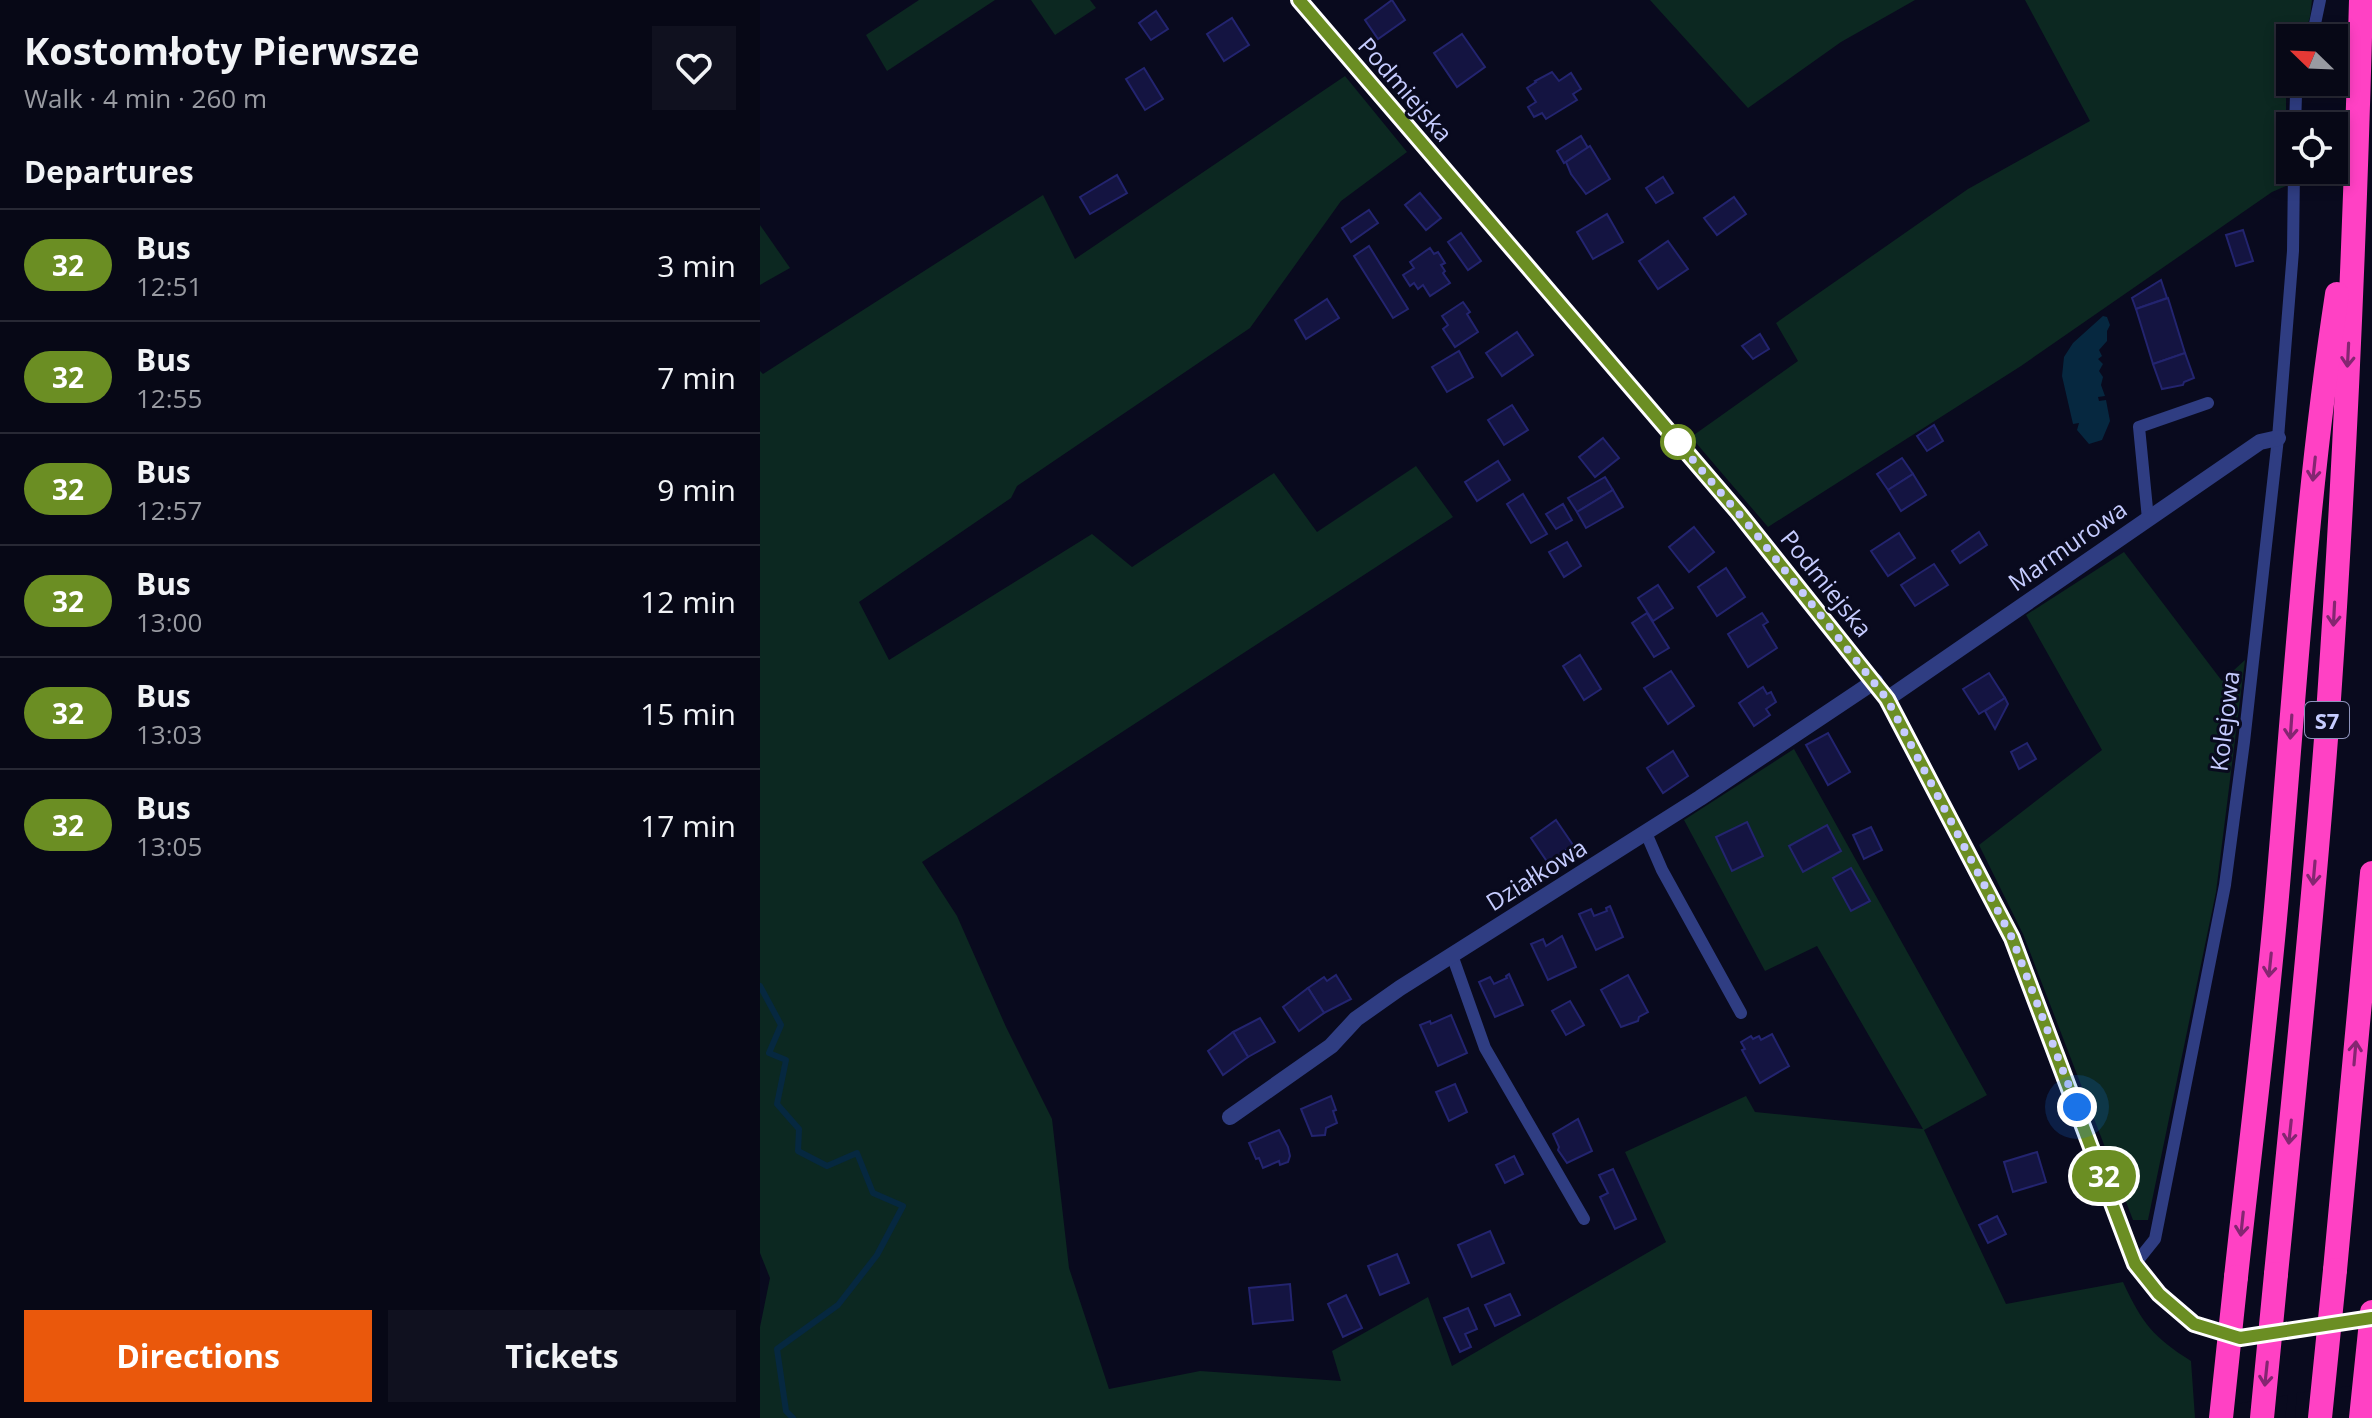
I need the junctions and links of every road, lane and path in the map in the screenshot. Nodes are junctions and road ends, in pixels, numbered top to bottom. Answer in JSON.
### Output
{"nodes":[{"id":1,"x":1299,"y":0,"type":"edge"},
{"id":2,"x":2320,"y":0,"type":"edge"},
{"id":3,"x":2361,"y":0,"type":"edge"},
{"id":4,"x":2315,"y":24,"type":"edge"},
{"id":5,"x":2357,"y":165,"type":"junction"},
{"id":6,"x":2294,"y":184,"type":"edge"},
{"id":7,"x":2208,"y":403,"type":"dead end"},
{"id":8,"x":2278,"y":438,"type":"junction"},
{"id":9,"x":2148,"y":519,"type":"junction"},
{"id":10,"x":1875,"y":681,"type":"junction"},
{"id":11,"x":1887,"y":699,"type":"junction"},
{"id":12,"x":1646,"y":833,"type":"junction"},
{"id":13,"x":2372,"y":873,"type":"edge"},
{"id":14,"x":1452,"y":955,"type":"junction"},
{"id":15,"x":1741,"y":1013,"type":"dead end"},
{"id":16,"x":1230,"y":1117,"type":"dead end"},
{"id":17,"x":1584,"y":1219,"type":"dead end"},
{"id":18,"x":2135,"y":1264,"type":"junction"},
{"id":19,"x":2372,"y":1315,"type":"edge"},
{"id":20,"x":2221,"y":1418,"type":"edge"},
{"id":21,"x":2262,"y":1418,"type":"edge"},
{"id":22,"x":2320,"y":1418,"type":"edge"},
{"id":23,"x":2361,"y":1418,"type":"edge"}],
"edges":[{"from":1,"to":10,"type":"street","name":"Podmiejska"},
{"from":2,"to":4,"type":"lane"},
{"from":3,"to":5,"type":"highway","number":"S7"},
{"from":5,"to":20,"type":"highway","one_way":true,"bridge":true},
{"from":5,"to":21,"type":"highway","number":"S7","one_way":true,"bridge":true},
{"from":6,"to":8,"type":"lane","name":"Kolejowa"},
{"from":7,"to":9,"type":"lane"},
{"from":8,"to":9,"type":"street","name":"Marmurowa"},
{"from":8,"to":18,"type":"lane","name":"Kolejowa"},
{"from":9,"to":11,"type":"street","name":"Marmurowa"},
{"from":10,"to":11,"type":"street","name":"Podmiejska"},
{"from":10,"to":12,"type":"street","name":"Działkowa"},
{"from":11,"to":18,"type":"street","name":"Podmiejska"},
{"from":12,"to":14,"type":"street","name":"Działkowa"},
{"from":12,"to":15,"type":"lane"},
{"from":22,"to":13,"type":"highway","one_way":true,"bridge":true},
{"from":14,"to":16,"type":"street","name":"Działkowa"},
{"from":14,"to":17,"type":"lane"},
{"from":18,"to":19,"type":"street","name":"Podmiejska"},
{"from":19,"to":23,"type":"highway","bridge":true}]}
